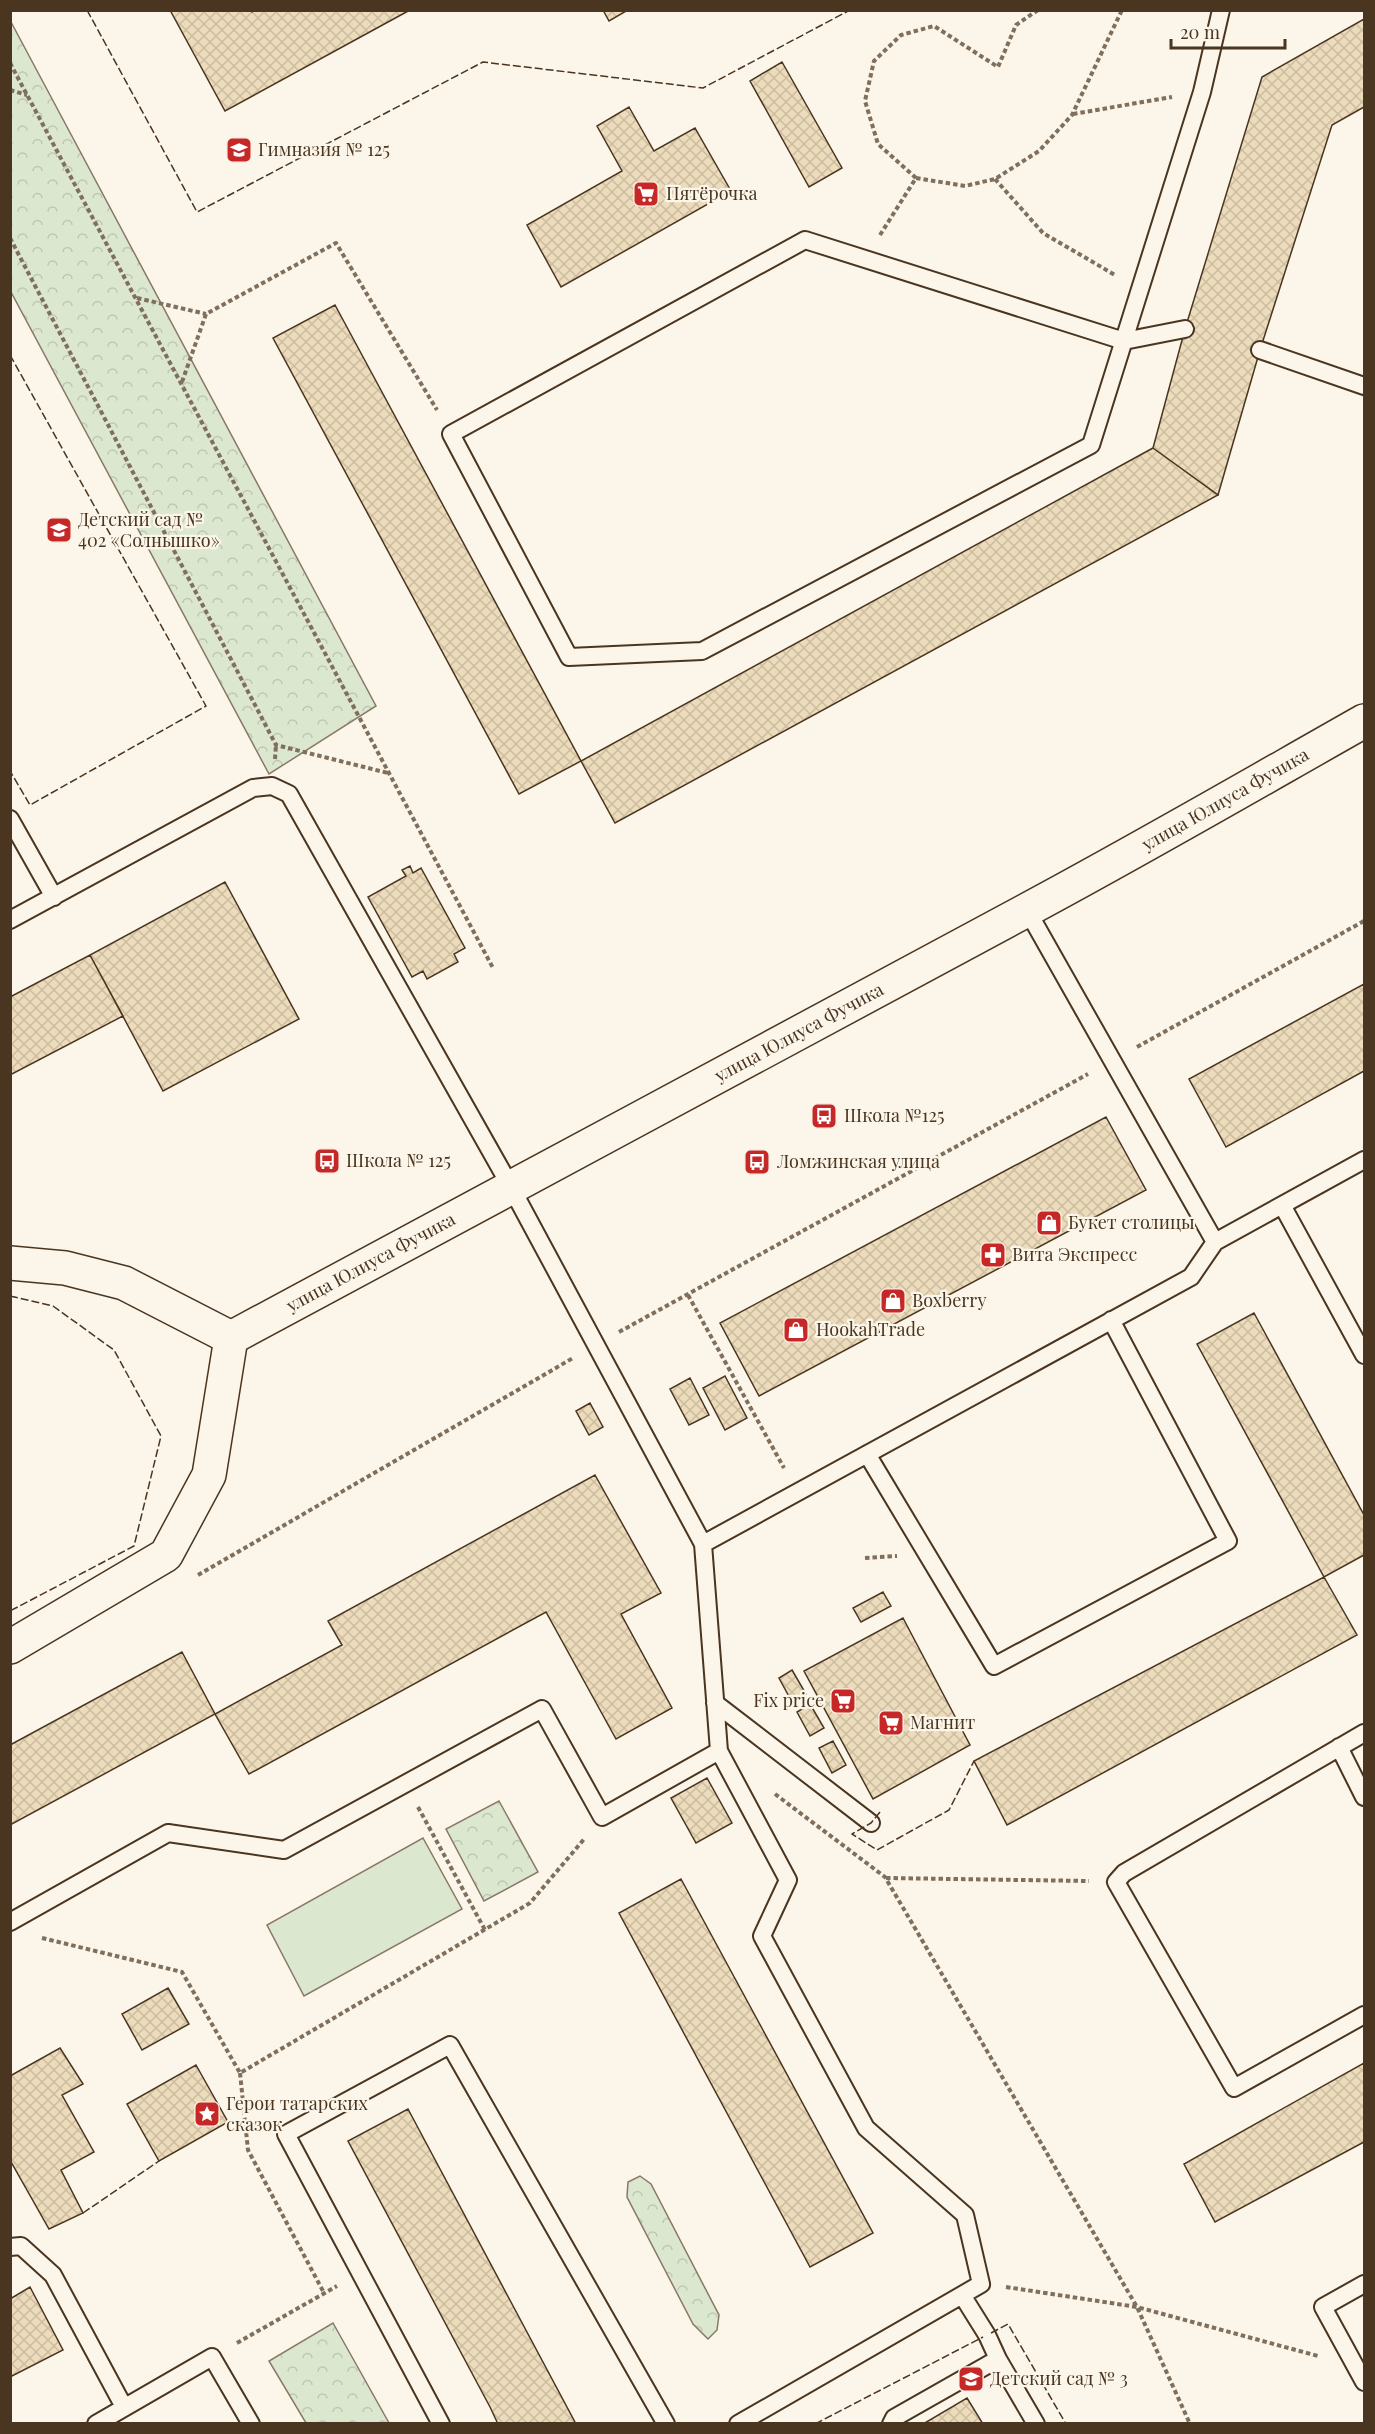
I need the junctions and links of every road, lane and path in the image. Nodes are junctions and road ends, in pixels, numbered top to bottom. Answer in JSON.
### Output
{"nodes":[{"id":1,"x":1038,"y":10,"type":"edge"},
{"id":2,"x":1122,"y":10,"type":"edge"},
{"id":3,"x":1221,"y":10,"type":"edge"},
{"id":4,"x":10,"y":63,"type":"edge"},
{"id":5,"x":10,"y":90,"type":"edge"},
{"id":6,"x":1202,"y":92,"type":"junction"},
{"id":7,"x":28,"y":96,"type":"junction"},
{"id":8,"x":1072,"y":115,"type":"junction"},
{"id":9,"x":916,"y":178,"type":"junction"},
{"id":10,"x":995,"y":179,"type":"junction"},
{"id":11,"x":10,"y":238,"type":"edge"},
{"id":12,"x":865,"y":259,"type":"junction"},
{"id":13,"x":1140,"y":290,"type":"junction"},
{"id":14,"x":136,"y":297,"type":"junction"},
{"id":15,"x":206,"y":314,"type":"junction"},
{"id":16,"x":1185,"y":329,"type":"dead end"},
{"id":17,"x":1124,"y":341,"type":"junction"},
{"id":18,"x":1260,"y":350,"type":"dead end"},
{"id":19,"x":182,"y":383,"type":"junction"},
{"id":20,"x":1365,"y":386,"type":"edge"},
{"id":21,"x":451,"y":434,"type":"junction"},
{"id":22,"x":1365,"y":721,"type":"edge"},
{"id":23,"x":389,"y":773,"type":"junction"},
{"id":24,"x":10,"y":819,"type":"edge"},
{"id":25,"x":54,"y":897,"type":"junction"},
{"id":26,"x":1027,"y":910,"type":"junction"},
{"id":27,"x":10,"y":921,"type":"edge"},
{"id":28,"x":1365,"y":921,"type":"edge"},
{"id":29,"x":493,"y":968,"type":"dead end"},
{"id":30,"x":1112,"y":1061,"type":"junction"},
{"id":31,"x":1365,"y":1160,"type":"edge"},
{"id":32,"x":512,"y":1189,"type":"junction"},
{"id":33,"x":1282,"y":1205,"type":"junction"},
{"id":34,"x":1215,"y":1242,"type":"junction"},
{"id":35,"x":10,"y":1263,"type":"edge"},
{"id":36,"x":688,"y":1295,"type":"junction"},
{"id":37,"x":1112,"y":1320,"type":"junction"},
{"id":38,"x":231,"y":1338,"type":"junction"},
{"id":39,"x":596,"y":1346,"type":"junction"},
{"id":40,"x":1365,"y":1355,"type":"edge"},
{"id":41,"x":867,"y":1454,"type":"junction"},
{"id":42,"x":797,"y":1492,"type":"junction"},
{"id":43,"x":703,"y":1544,"type":"junction"},
{"id":44,"x":195,"y":1576,"type":"dead end"},
{"id":45,"x":10,"y":1647,"type":"edge"},
{"id":46,"x":715,"y":1703,"type":"junction"},
{"id":47,"x":1365,"y":1733,"type":"edge"},
{"id":48,"x":1339,"y":1747,"type":"junction"},
{"id":49,"x":719,"y":1751,"type":"junction"},
{"id":50,"x":405,"y":1783,"type":"junction"},
{"id":51,"x":775,"y":1793,"type":"dead end"},
{"id":52,"x":1365,"y":1797,"type":"edge"},
{"id":53,"x":602,"y":1817,"type":"junction"},
{"id":54,"x":871,"y":1823,"type":"dead end"},
{"id":55,"x":885,"y":1878,"type":"junction"},
{"id":56,"x":1116,"y":1882,"type":"junction"},
{"id":57,"x":10,"y":1922,"type":"edge"},
{"id":58,"x":484,"y":1930,"type":"junction"},
{"id":59,"x":33,"y":1936,"type":"dead end"},
{"id":60,"x":1365,"y":2015,"type":"edge"},
{"id":61,"x":240,"y":2073,"type":"junction"},
{"id":62,"x":10,"y":2247,"type":"edge"},
{"id":63,"x":360,"y":2272,"type":"junction"},
{"id":64,"x":981,"y":2284,"type":"junction"},
{"id":65,"x":1365,"y":2284,"type":"edge"},
{"id":66,"x":324,"y":2293,"type":"junction"},
{"id":67,"x":962,"y":2295,"type":"junction"},
{"id":68,"x":1137,"y":2307,"type":"junction"},
{"id":69,"x":212,"y":2357,"type":"junction"},
{"id":70,"x":998,"y":2359,"type":"junction"},
{"id":71,"x":1360,"y":2374,"type":"edge"},
{"id":72,"x":124,"y":2407,"type":"junction"},
{"id":73,"x":96,"y":2424,"type":"edge"},
{"id":74,"x":251,"y":2424,"type":"edge"},
{"id":75,"x":441,"y":2424,"type":"edge"},
{"id":76,"x":666,"y":2424,"type":"edge"},
{"id":77,"x":738,"y":2424,"type":"edge"},
{"id":78,"x":891,"y":2424,"type":"edge"},
{"id":79,"x":1036,"y":2424,"type":"edge"},
{"id":80,"x":1190,"y":2424,"type":"edge"}],
"edges":[{"from":1,"to":9,"type":"path"},
{"from":2,"to":8,"type":"path"},
{"from":3,"to":6,"type":"lane"},
{"from":4,"to":7,"type":"path"},
{"from":5,"to":7,"type":"path"},
{"from":6,"to":8,"type":"path"},
{"from":6,"to":13,"type":"lane"},
{"from":7,"to":14,"type":"path"},
{"from":8,"to":10,"type":"path"},
{"from":9,"to":10,"type":"path"},
{"from":9,"to":12,"type":"path"},
{"from":10,"to":13,"type":"path"},
{"from":11,"to":23,"type":"path"},
{"from":12,"to":17,"type":"lane"},
{"from":12,"to":21,"type":"lane"},
{"from":13,"to":17,"type":"lane"},
{"from":14,"to":15,"type":"path"},
{"from":14,"to":19,"type":"path"},
{"from":15,"to":19,"type":"path"},
{"from":15,"to":21,"type":"path"},
{"from":16,"to":17,"type":"lane"},
{"from":17,"to":21,"type":"lane"},
{"from":18,"to":20,"type":"lane"},
{"from":19,"to":23,"type":"path"},
{"from":22,"to":26,"type":"main road","name":"улица Юлиуса Фучика"},
{"from":23,"to":29,"type":"path"},
{"from":24,"to":25,"type":"lane"},
{"from":25,"to":27,"type":"lane"},
{"from":25,"to":32,"type":"lane"},
{"from":26,"to":30,"type":"lane"},
{"from":26,"to":32,"type":"main road","name":"улица Юлиуса Фучика"},
{"from":28,"to":30,"type":"path"},
{"from":30,"to":34,"type":"lane"},
{"from":30,"to":36,"type":"path"},
{"from":31,"to":33,"type":"lane"},
{"from":32,"to":38,"type":"main road","name":"улица Юлиуса Фучика"},
{"from":32,"to":39,"type":"lane"},
{"from":33,"to":34,"type":"lane"},
{"from":33,"to":40,"type":"lane"},
{"from":34,"to":37,"type":"lane"},
{"from":35,"to":38,"type":"main road"},
{"from":36,"to":39,"type":"path"},
{"from":36,"to":42,"type":"path"},
{"from":37,"to":41,"type":"lane"},
{"from":37,"to":41,"type":"lane"},
{"from":38,"to":45,"type":"main road"},
{"from":39,"to":43,"type":"lane"},
{"from":39,"to":44,"type":"path"},
{"from":41,"to":42,"type":"lane"},
{"from":42,"to":43,"type":"lane"},
{"from":43,"to":46,"type":"lane"},
{"from":46,"to":49,"type":"lane"},
{"from":46,"to":54,"type":"lane"},
{"from":47,"to":48,"type":"lane"},
{"from":48,"to":52,"type":"lane"},
{"from":48,"to":56,"type":"lane"},
{"from":49,"to":53,"type":"lane"},
{"from":49,"to":64,"type":"lane"},
{"from":50,"to":53,"type":"lane"},
{"from":50,"to":57,"type":"lane"},
{"from":50,"to":58,"type":"path"},
{"from":51,"to":55,"type":"path"},
{"from":53,"to":58,"type":"path"},
{"from":55,"to":56,"type":"path"},
{"from":55,"to":68,"type":"path"},
{"from":56,"to":60,"type":"lane"},
{"from":58,"to":61,"type":"path"},
{"from":59,"to":61,"type":"path"},
{"from":61,"to":66,"type":"path"},
{"from":62,"to":72,"type":"lane"},
{"from":63,"to":66,"type":"path"},
{"from":63,"to":75,"type":"lane"},
{"from":63,"to":76,"type":"lane"},
{"from":64,"to":67,"type":"lane"},
{"from":64,"to":68,"type":"path"},
{"from":65,"to":71,"type":"lane"},
{"from":66,"to":69,"type":"path"},
{"from":67,"to":70,"type":"lane"},
{"from":67,"to":77,"type":"lane"},
{"from":68,"to":71,"type":"path"},
{"from":68,"to":80,"type":"path"},
{"from":69,"to":72,"type":"lane"},
{"from":69,"to":74,"type":"lane"},
{"from":70,"to":78,"type":"lane"},
{"from":70,"to":79,"type":"lane"},
{"from":72,"to":73,"type":"lane"}]}
